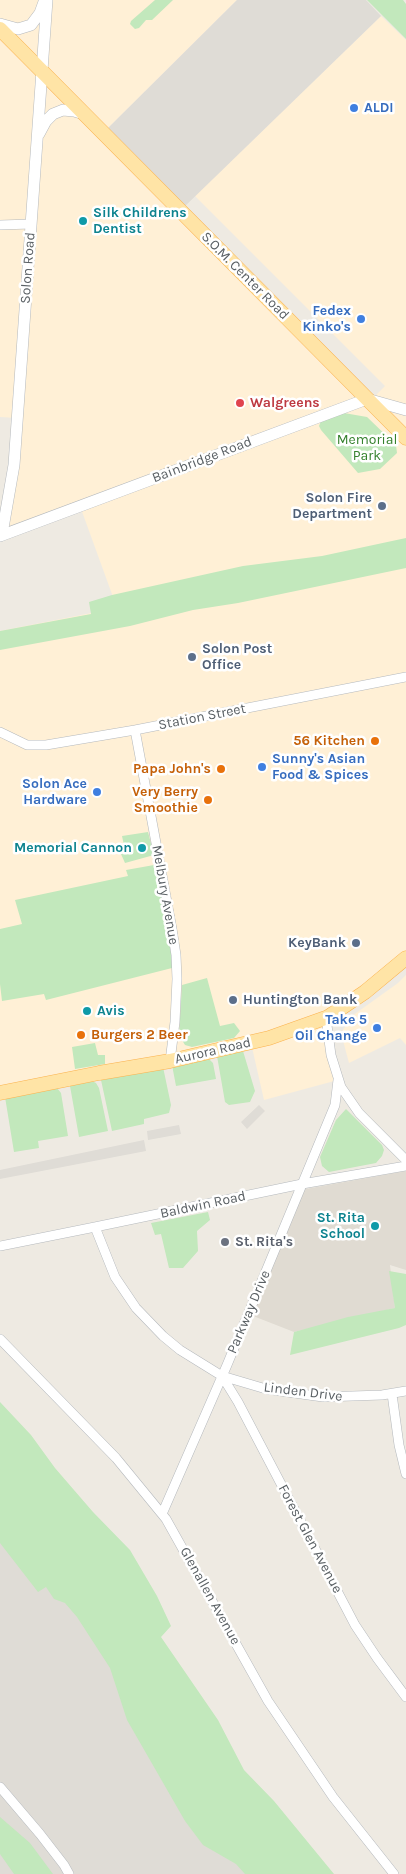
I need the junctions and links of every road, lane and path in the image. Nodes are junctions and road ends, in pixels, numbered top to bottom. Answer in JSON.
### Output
{"nodes":[{"id":1,"x":46,"y":0,"type":"edge"},
{"id":2,"x":0,"y":24,"type":"edge"},
{"id":3,"x":0,"y":29,"type":"edge"},
{"id":4,"x":42,"y":72,"type":"junction"},
{"id":5,"x":84,"y":114,"type":"junction"},
{"id":6,"x":37,"y":138,"type":"junction"},
{"id":7,"x":31,"y":224,"type":"junction"},
{"id":8,"x":0,"y":225,"type":"edge"},
{"id":9,"x":367,"y":399,"type":"junction"},
{"id":10,"x":406,"y":410,"type":"edge"},
{"id":11,"x":406,"y":438,"type":"edge"},
{"id":12,"x":0,"y":536,"type":"edge"},
{"id":13,"x":406,"y":677,"type":"edge"},
{"id":14,"x":135,"y":730,"type":"junction"},
{"id":15,"x":0,"y":732,"type":"edge"},
{"id":16,"x":406,"y":958,"type":"edge"},
{"id":17,"x":326,"y":1018,"type":"junction"},
{"id":18,"x":170,"y":1061,"type":"junction"},
{"id":19,"x":338,"y":1080,"type":"junction"},
{"id":20,"x":0,"y":1093,"type":"edge"},
{"id":21,"x":406,"y":1160,"type":"edge"},
{"id":22,"x":406,"y":1166,"type":"edge"},
{"id":23,"x":302,"y":1184,"type":"junction"},
{"id":24,"x":96,"y":1228,"type":"junction"},
{"id":25,"x":0,"y":1246,"type":"edge"},
{"id":26,"x":0,"y":1339,"type":"edge"},
{"id":27,"x":222,"y":1376,"type":"junction"},
{"id":28,"x":406,"y":1391,"type":"edge"},
{"id":29,"x":392,"y":1394,"type":"junction"},
{"id":30,"x":406,"y":1474,"type":"edge"},
{"id":31,"x":162,"y":1514,"type":"junction"},
{"id":32,"x":406,"y":1697,"type":"edge"},
{"id":33,"x":0,"y":1787,"type":"edge"},
{"id":34,"x":69,"y":1874,"type":"edge"},
{"id":35,"x":394,"y":1874,"type":"edge"}],
"edges":[{"from":1,"to":2,"type":"street"},
{"from":1,"to":4,"type":"street","name":"Solon Road"},
{"from":3,"to":4,"type":"main road","name":"S.O.M. Center Road"},
{"from":4,"to":5,"type":"main road","name":"S.O.M. Center Road"},
{"from":4,"to":6,"type":"street","name":"Solon Road"},
{"from":5,"to":6,"type":"street"},
{"from":5,"to":9,"type":"main road","name":"S.O.M. Center Road"},
{"from":6,"to":7,"type":"street","name":"Solon Road"},
{"from":7,"to":8,"type":"street"},
{"from":7,"to":12,"type":"street","name":"Solon Road"},
{"from":9,"to":10,"type":"street"},
{"from":9,"to":11,"type":"main road","name":"S.O.M. Center Road"},
{"from":9,"to":12,"type":"street","name":"Bainbridge Road"},
{"from":13,"to":14,"type":"street","name":"Station Street"},
{"from":14,"to":15,"type":"street","name":"Station Street"},
{"from":14,"to":18,"type":"street","name":"Melbury Avenue"},
{"from":16,"to":17,"type":"main road","name":"Aurora Road"},
{"from":17,"to":18,"type":"main road","name":"Aurora Road"},
{"from":17,"to":19,"type":"street"},
{"from":18,"to":20,"type":"main road","name":"Aurora Road"},
{"from":19,"to":21,"type":"street"},
{"from":19,"to":23,"type":"street","name":"Parkway Drive"},
{"from":22,"to":23,"type":"street","name":"Baldwin Road"},
{"from":23,"to":24,"type":"street","name":"Baldwin Road"},
{"from":23,"to":27,"type":"street","name":"Parkway Drive"},
{"from":24,"to":25,"type":"street","name":"Baldwin Road"},
{"from":24,"to":27,"type":"street","name":"Linden Drive"},
{"from":26,"to":31,"type":"street","name":"Glenallen Avenue"},
{"from":27,"to":29,"type":"street","name":"Linden Drive"},
{"from":27,"to":31,"type":"street","name":"Parkway Drive"},
{"from":27,"to":32,"type":"street","name":"Forest Glen Avenue"},
{"from":28,"to":29,"type":"street","name":"Linden Drive"},
{"from":29,"to":30,"type":"street"},
{"from":31,"to":35,"type":"street","name":"Glenallen Avenue"},
{"from":33,"to":34,"type":"street"}]}
